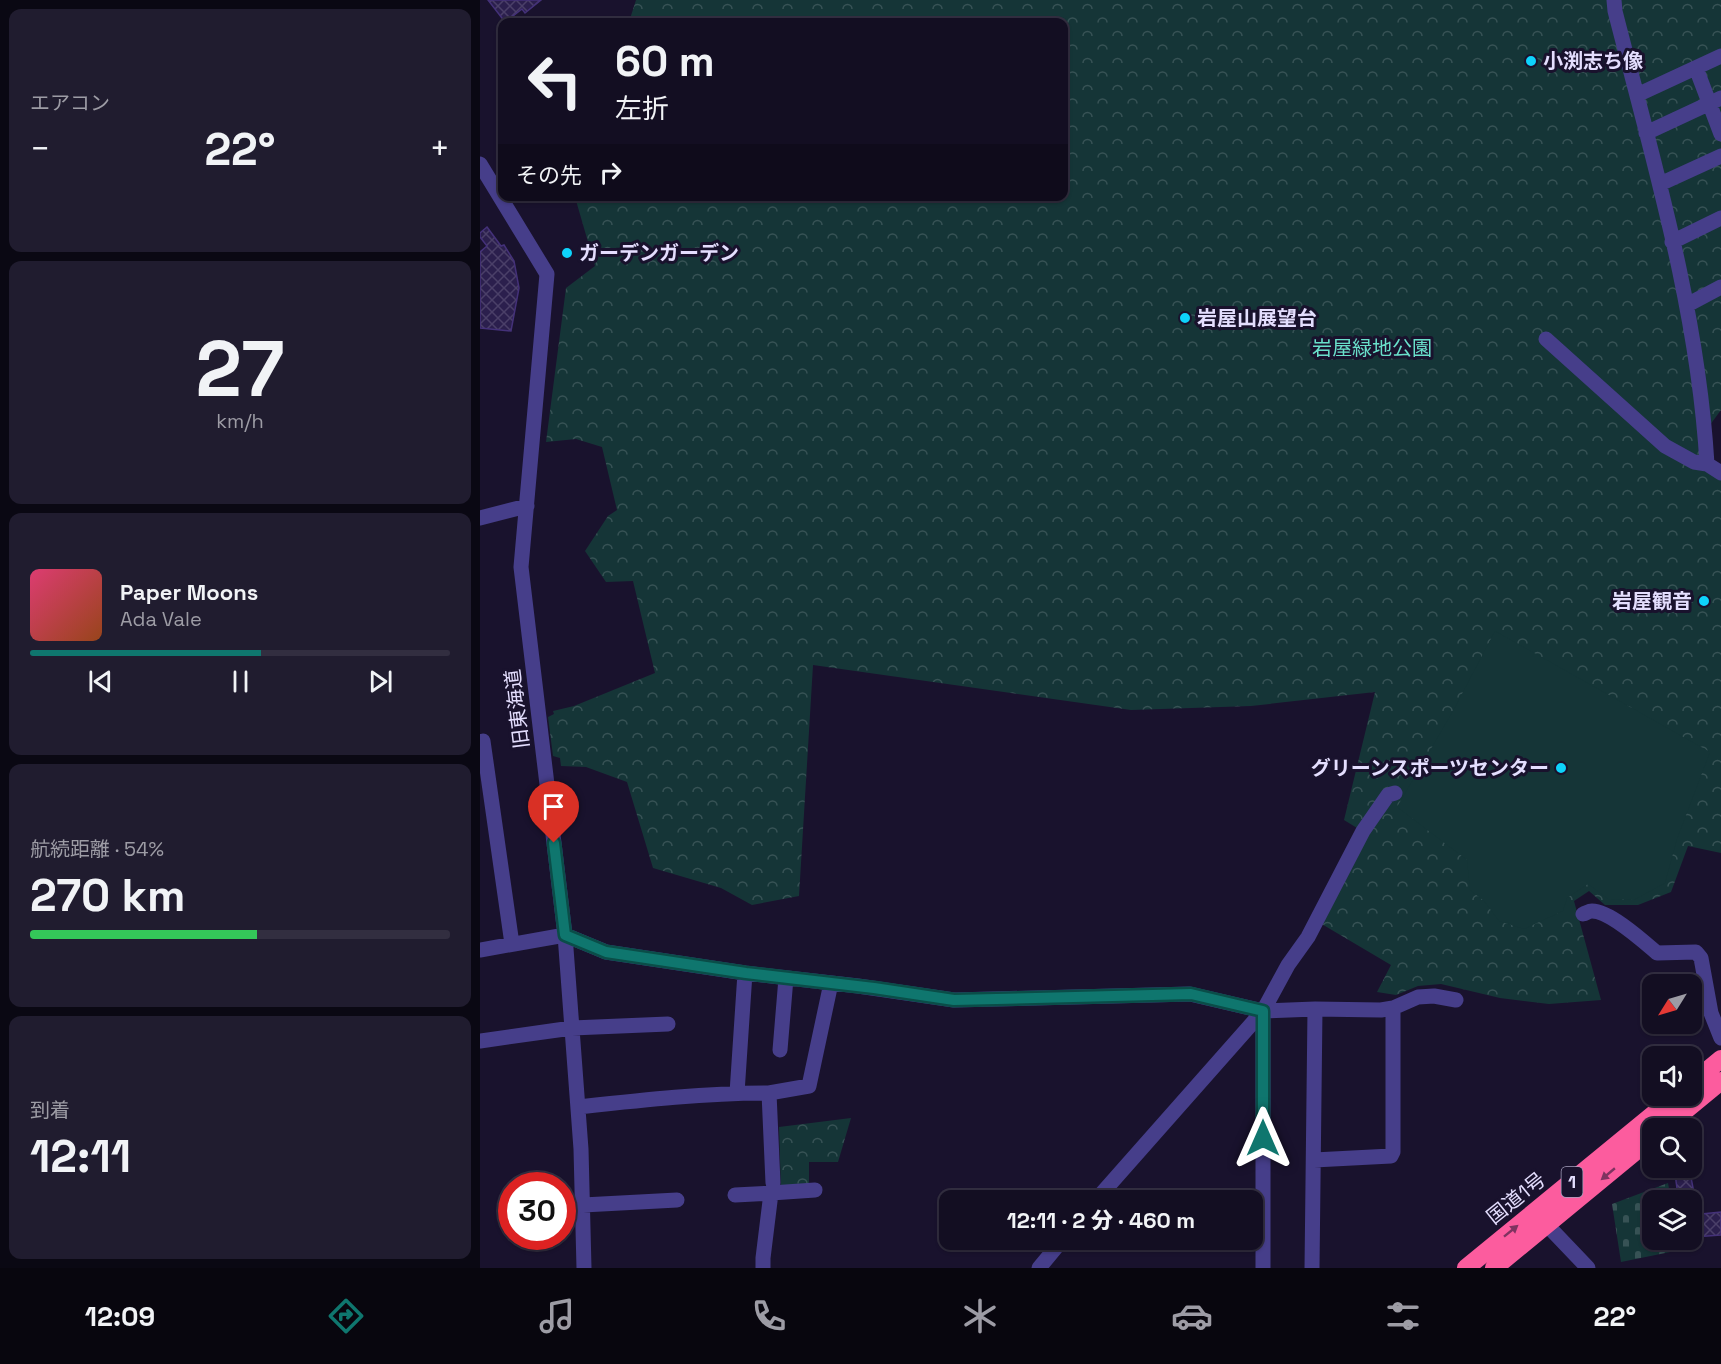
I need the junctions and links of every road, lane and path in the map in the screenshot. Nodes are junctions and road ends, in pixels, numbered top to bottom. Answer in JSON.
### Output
{"nodes":[{"id":1,"x":1614,"y":0,"type":"edge"},
{"id":2,"x":1721,"y":56,"type":"edge"},
{"id":3,"x":1696,"y":68,"type":"junction"},
{"id":4,"x":1637,"y":95,"type":"junction"},
{"id":5,"x":1715,"y":101,"type":"edge"},
{"id":6,"x":1646,"y":133,"type":"junction"},
{"id":7,"x":1721,"y":134,"type":"edge"},
{"id":8,"x":1721,"y":156,"type":"edge"},
{"id":9,"x":480,"y":164,"type":"edge"},
{"id":10,"x":1660,"y":184,"type":"junction"},
{"id":11,"x":498,"y":193,"type":"edge"},
{"id":12,"x":503,"y":201,"type":"edge"},
{"id":13,"x":1721,"y":218,"type":"edge"},
{"id":14,"x":1672,"y":242,"type":"junction"},
{"id":15,"x":1721,"y":287,"type":"edge"},
{"id":16,"x":1687,"y":305,"type":"junction"},
{"id":17,"x":1546,"y":339,"type":"dead end"},
{"id":18,"x":1707,"y":464,"type":"junction"},
{"id":19,"x":1721,"y":473,"type":"edge"},
{"id":20,"x":526,"y":506,"type":"junction"},
{"id":21,"x":480,"y":518,"type":"edge"},
{"id":22,"x":480,"y":742,"type":"edge"},
{"id":23,"x":1395,"y":793,"type":"dead end"},
{"id":24,"x":1583,"y":914,"type":"dead end"},
{"id":25,"x":565,"y":935,"type":"junction"},
{"id":26,"x":512,"y":944,"type":"junction"},
{"id":27,"x":480,"y":950,"type":"edge"},
{"id":28,"x":746,"y":973,"type":"junction"},
{"id":29,"x":786,"y":978,"type":"junction"},
{"id":30,"x":831,"y":983,"type":"junction"},
{"id":31,"x":1456,"y":1000,"type":"dead end"},
{"id":32,"x":1393,"y":1008,"type":"junction"},
{"id":33,"x":1315,"y":1009,"type":"junction"},
{"id":34,"x":1263,"y":1011,"type":"junction"},
{"id":35,"x":668,"y":1024,"type":"dead end"},
{"id":36,"x":572,"y":1028,"type":"junction"},
{"id":37,"x":1721,"y":1038,"type":"edge"},
{"id":38,"x":480,"y":1041,"type":"edge"},
{"id":39,"x":780,"y":1050,"type":"dead end"},
{"id":40,"x":1721,"y":1059,"type":"edge"},
{"id":41,"x":1702,"y":1075,"type":"edge"},
{"id":42,"x":1721,"y":1081,"type":"edge"},
{"id":43,"x":737,"y":1093,"type":"junction"},
{"id":44,"x":769,"y":1093,"type":"junction"},
{"id":45,"x":1664,"y":1106,"type":"edge"},
{"id":46,"x":578,"y":1107,"type":"junction"},
{"id":47,"x":1676,"y":1118,"type":"edge"},
{"id":48,"x":1642,"y":1146,"type":"edge"},
{"id":49,"x":1314,"y":1160,"type":"junction"},
{"id":50,"x":772,"y":1188,"type":"junction"},
{"id":51,"x":1105,"y":1190,"type":"edge"},
{"id":52,"x":815,"y":1191,"type":"dead end"},
{"id":53,"x":735,"y":1195,"type":"dead end"},
{"id":54,"x":676,"y":1200,"type":"dead end"},
{"id":55,"x":583,"y":1205,"type":"junction"},
{"id":56,"x":1547,"y":1225,"type":"junction"},
{"id":57,"x":1054,"y":1250,"type":"edge"},
{"id":58,"x":584,"y":1268,"type":"edge"},
{"id":59,"x":763,"y":1268,"type":"edge"},
{"id":60,"x":1039,"y":1268,"type":"edge"},
{"id":61,"x":1263,"y":1268,"type":"edge"},
{"id":62,"x":1312,"y":1268,"type":"edge"},
{"id":63,"x":1466,"y":1268,"type":"edge"},
{"id":64,"x":1494,"y":1268,"type":"edge"},
{"id":65,"x":1588,"y":1268,"type":"edge"}],
"edges":[{"from":1,"to":4,"type":"street"},
{"from":2,"to":3,"type":"street"},
{"from":3,"to":4,"type":"street"},
{"from":3,"to":5,"type":"street"},
{"from":4,"to":6,"type":"street"},
{"from":5,"to":6,"type":"street"},
{"from":5,"to":7,"type":"street"},
{"from":6,"to":10,"type":"street"},
{"from":8,"to":10,"type":"street"},
{"from":9,"to":11,"type":"street","name":"旧東海道"},
{"from":10,"to":14,"type":"street"},
{"from":12,"to":20,"type":"street","name":"旧東海道"},
{"from":13,"to":14,"type":"street"},
{"from":14,"to":16,"type":"street"},
{"from":15,"to":16,"type":"street"},
{"from":16,"to":18,"type":"street"},
{"from":17,"to":18,"type":"street"},
{"from":18,"to":19,"type":"street"},
{"from":20,"to":21,"type":"street"},
{"from":20,"to":25,"type":"street","name":"旧東海道"},
{"from":22,"to":26,"type":"street"},
{"from":23,"to":34,"type":"street"},
{"from":24,"to":37,"type":"street"},
{"from":25,"to":26,"type":"street"},
{"from":25,"to":28,"type":"street"},
{"from":25,"to":36,"type":"street","name":"旧東海道"},
{"from":26,"to":27,"type":"street"},
{"from":28,"to":29,"type":"street"},
{"from":28,"to":43,"type":"street"},
{"from":29,"to":30,"type":"street"},
{"from":29,"to":39,"type":"street"},
{"from":30,"to":34,"type":"street"},
{"from":30,"to":44,"type":"street"},
{"from":31,"to":32,"type":"street"},
{"from":32,"to":33,"type":"street"},
{"from":32,"to":49,"type":"street"},
{"from":33,"to":34,"type":"street"},
{"from":33,"to":49,"type":"street"},
{"from":34,"to":51,"type":"street"},
{"from":34,"to":61,"type":"street"},
{"from":35,"to":36,"type":"street"},
{"from":36,"to":38,"type":"street"},
{"from":36,"to":46,"type":"street","name":"旧東海道"},
{"from":40,"to":41,"type":"highway"},
{"from":42,"to":47,"type":"highway"},
{"from":43,"to":44,"type":"street"},
{"from":43,"to":46,"type":"street"},
{"from":44,"to":50,"type":"street"},
{"from":63,"to":45,"type":"highway","name":"国道1号","number":"1","one_way":true},
{"from":46,"to":55,"type":"street","name":"旧東海道"},
{"from":48,"to":56,"type":"highway","name":"国道1号","number":"1","one_way":true},
{"from":49,"to":62,"type":"street"},
{"from":50,"to":52,"type":"street"},
{"from":50,"to":53,"type":"street"},
{"from":50,"to":59,"type":"street"},
{"from":54,"to":55,"type":"street"},
{"from":55,"to":58,"type":"street","name":"旧東海道"},
{"from":56,"to":64,"type":"highway","name":"国道1号","number":"1"},
{"from":56,"to":65,"type":"street"},
{"from":57,"to":60,"type":"street"}]}
